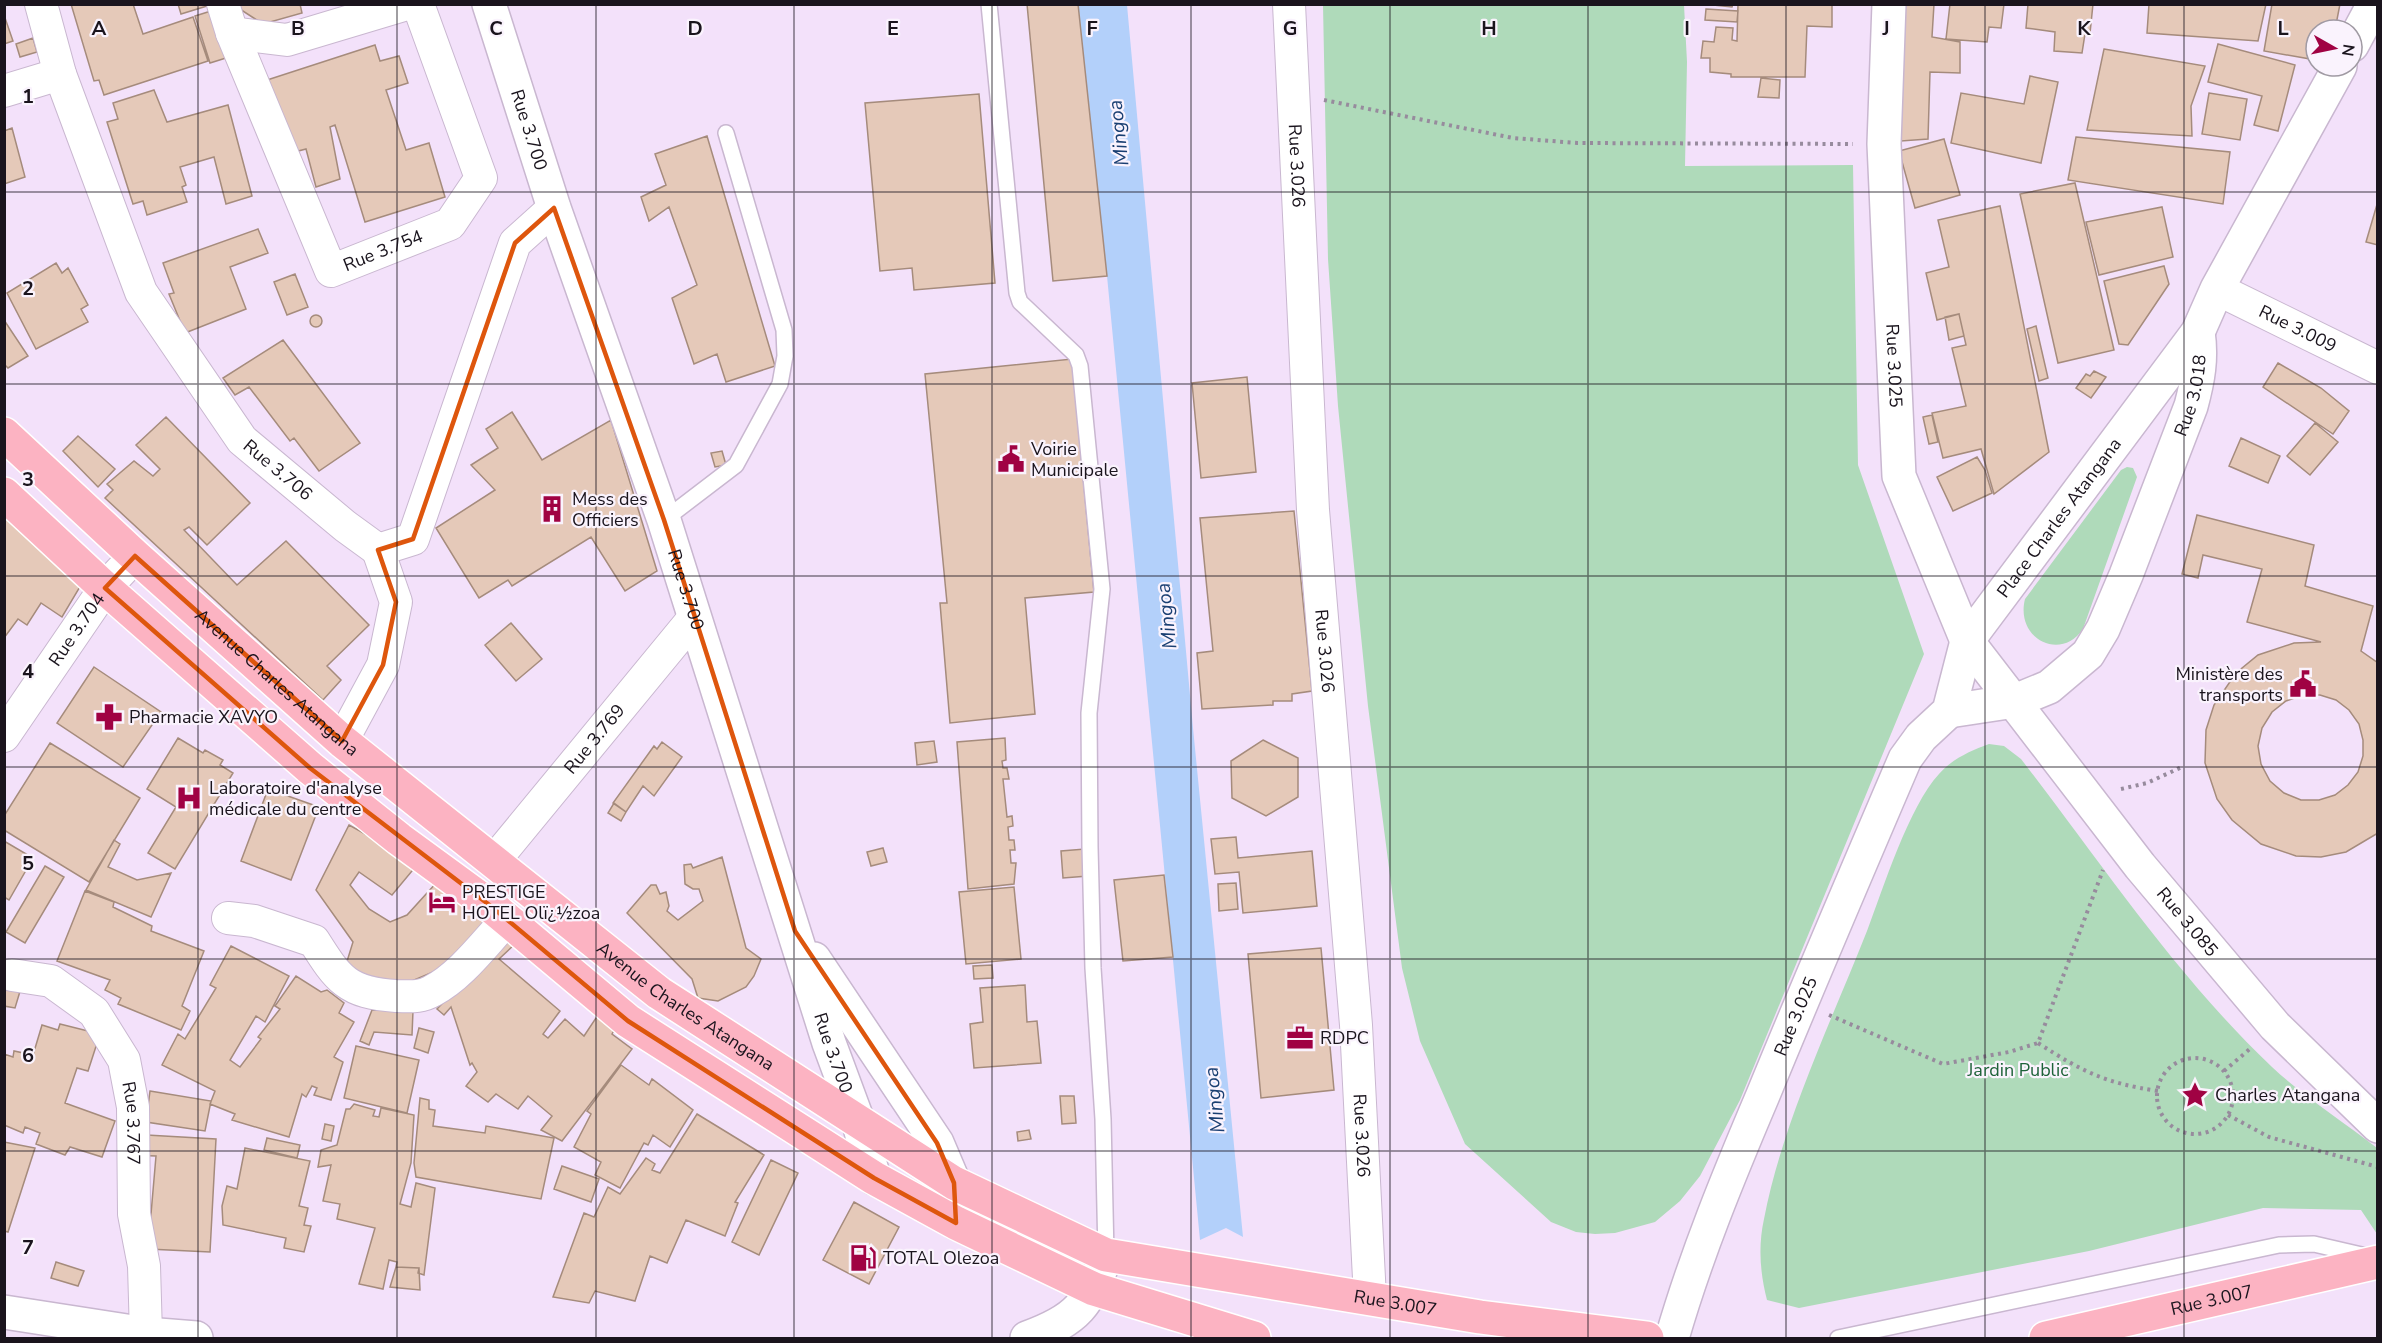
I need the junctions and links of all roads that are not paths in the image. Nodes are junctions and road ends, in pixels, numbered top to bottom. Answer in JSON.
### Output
{"nodes":[{"id":1,"x":41,"y":4,"type":"edge"},
{"id":2,"x":407,"y":4,"type":"edge"},
{"id":3,"x":418,"y":4,"type":"edge"},
{"id":4,"x":489,"y":4,"type":"edge"},
{"id":5,"x":990,"y":4,"type":"edge"},
{"id":6,"x":1289,"y":4,"type":"edge"},
{"id":7,"x":1889,"y":4,"type":"edge"},
{"id":8,"x":2374,"y":4,"type":"edge"},
{"id":9,"x":228,"y":19,"type":"edge"},
{"id":10,"x":2364,"y":23,"type":"edge"},
{"id":11,"x":60,"y":74,"type":"junction"},
{"id":12,"x":2333,"y":78,"type":"edge"},
{"id":13,"x":4,"y":91,"type":"edge"},
{"id":14,"x":726,"y":133,"type":"dead end"},
{"id":15,"x":554,"y":208,"type":"junction"},
{"id":16,"x":2217,"y":289,"type":"junction"},
{"id":17,"x":2198,"y":332,"type":"junction"},
{"id":18,"x":2378,"y":368,"type":"edge"},
{"id":19,"x":4,"y":434,"type":"edge"},
{"id":20,"x":4,"y":494,"type":"edge"},
{"id":21,"x":664,"y":520,"type":"junction"},
{"id":22,"x":378,"y":550,"type":"junction"},
{"id":23,"x":135,"y":556,"type":"junction"},
{"id":24,"x":105,"y":588,"type":"junction"},
{"id":25,"x":694,"y":618,"type":"junction"},
{"id":26,"x":1967,"y":641,"type":"junction"},
{"id":27,"x":2015,"y":701,"type":"junction"},
{"id":28,"x":1949,"y":711,"type":"junction"},
{"id":29,"x":4,"y":736,"type":"edge"},
{"id":30,"x":342,"y":741,"type":"junction"},
{"id":31,"x":494,"y":861,"type":"junction"},
{"id":32,"x":502,"y":916,"type":"junction"},
{"id":33,"x":228,"y":918,"type":"dead end"},
{"id":34,"x":795,"y":931,"type":"junction"},
{"id":35,"x":12,"y":975,"type":"dead end"},
{"id":36,"x":860,"y":1124,"type":"junction"},
{"id":37,"x":2378,"y":1126,"type":"edge"},
{"id":38,"x":874,"y":1178,"type":"junction"},
{"id":39,"x":954,"y":1183,"type":"junction"},
{"id":40,"x":956,"y":1223,"type":"junction"},
{"id":41,"x":1106,"y":1247,"type":"junction"},
{"id":42,"x":2378,"y":1261,"type":"edge"},
{"id":43,"x":1145,"y":1262,"type":"joint"},
{"id":44,"x":1094,"y":1289,"type":"junction"},
{"id":45,"x":1370,"y":1298,"type":"junction"},
{"id":46,"x":4,"y":1312,"type":"edge"},
{"id":47,"x":146,"y":1334,"type":"junction"},
{"id":48,"x":2059,"y":1337,"type":"edge"},
{"id":49,"x":196,"y":1338,"type":"edge"},
{"id":50,"x":1027,"y":1338,"type":"edge"},
{"id":51,"x":1254,"y":1338,"type":"edge"},
{"id":52,"x":1647,"y":1338,"type":"edge"},
{"id":53,"x":1672,"y":1338,"type":"edge"},
{"id":54,"x":1838,"y":1338,"type":"edge"}],
"edges":[{"from":1,"to":11,"type":"street","name":"Rue 3.706"},
{"from":2,"to":9,"type":"street","name":"Rue 3.754"},
{"from":3,"to":9,"type":"street","name":"Rue 3.754"},
{"from":4,"to":15,"type":"street","name":"Rue 3.700"},
{"from":5,"to":41,"type":"lane"},
{"from":6,"to":45,"type":"street","name":"Rue 3.026"},
{"from":7,"to":26,"type":"street","name":"Rue 3.025"},
{"from":8,"to":10,"type":"street"},
{"from":11,"to":13,"type":"street"},
{"from":11,"to":22,"type":"street","name":"Rue 3.706"},
{"from":12,"to":16,"type":"street","name":"Rue 3.018"},
{"from":14,"to":21,"type":"lane"},
{"from":15,"to":21,"type":"street","name":"Rue 3.700"},
{"from":15,"to":22,"type":"street"},
{"from":16,"to":17,"type":"street","name":"Rue 3.018"},
{"from":16,"to":18,"type":"street","name":"Rue 3.009"},
{"from":17,"to":26,"type":"street","name":"Place Charles Atangana"},
{"from":17,"to":27,"type":"street","name":"Rue 3.018"},
{"from":19,"to":23,"type":"main road","name":"Avenue Charles Atangana"},
{"from":20,"to":24,"type":"main road"},
{"from":21,"to":25,"type":"street","name":"Rue 3.700"},
{"from":22,"to":30,"type":"street"},
{"from":23,"to":24,"type":"street","name":"Rue 3.704"},
{"from":23,"to":30,"type":"main road","name":"Avenue Charles Atangana"},
{"from":24,"to":29,"type":"street","name":"Rue 3.704"},
{"from":24,"to":32,"type":"main road"},
{"from":25,"to":31,"type":"street","name":"Rue 3.769"},
{"from":25,"to":34,"type":"street","name":"Rue 3.700"},
{"from":26,"to":27,"type":"street"},
{"from":26,"to":28,"type":"street"},
{"from":27,"to":28,"type":"street"},
{"from":27,"to":37,"type":"street","name":"Rue 3.085"},
{"from":28,"to":53,"type":"street","name":"Rue 3.025"},
{"from":30,"to":31,"type":"main road","name":"Avenue Charles Atangana"},
{"from":31,"to":36,"type":"main road","name":"Avenue Charles Atangana"},
{"from":32,"to":33,"type":"street"},
{"from":32,"to":38,"type":"main road"},
{"from":34,"to":36,"type":"street","name":"Rue 3.700"},
{"from":34,"to":39,"type":"street"},
{"from":35,"to":47,"type":"street","name":"Rue 3.767"},
{"from":36,"to":38,"type":"street","name":"Rue 3.700"},
{"from":36,"to":39,"type":"main road","name":"Avenue Charles Atangana"},
{"from":38,"to":40,"type":"main road"},
{"from":39,"to":40,"type":"street"},
{"from":39,"to":41,"type":"main road","name":"Avenue Charles Atangana"},
{"from":40,"to":44,"type":"main road"},
{"from":41,"to":43,"type":"main road","name":"Avenue Charles Atangana"},
{"from":41,"to":44,"type":"street"},
{"from":42,"to":48,"type":"main road","name":"Rue 3.007"},
{"from":42,"to":54,"type":"lane"},
{"from":43,"to":45,"type":"main road","name":"Rue 3.007"},
{"from":44,"to":50,"type":"street"},
{"from":44,"to":51,"type":"main road"},
{"from":45,"to":52,"type":"main road","name":"Rue 3.007"},
{"from":46,"to":47,"type":"street"},
{"from":47,"to":49,"type":"street"}]}
